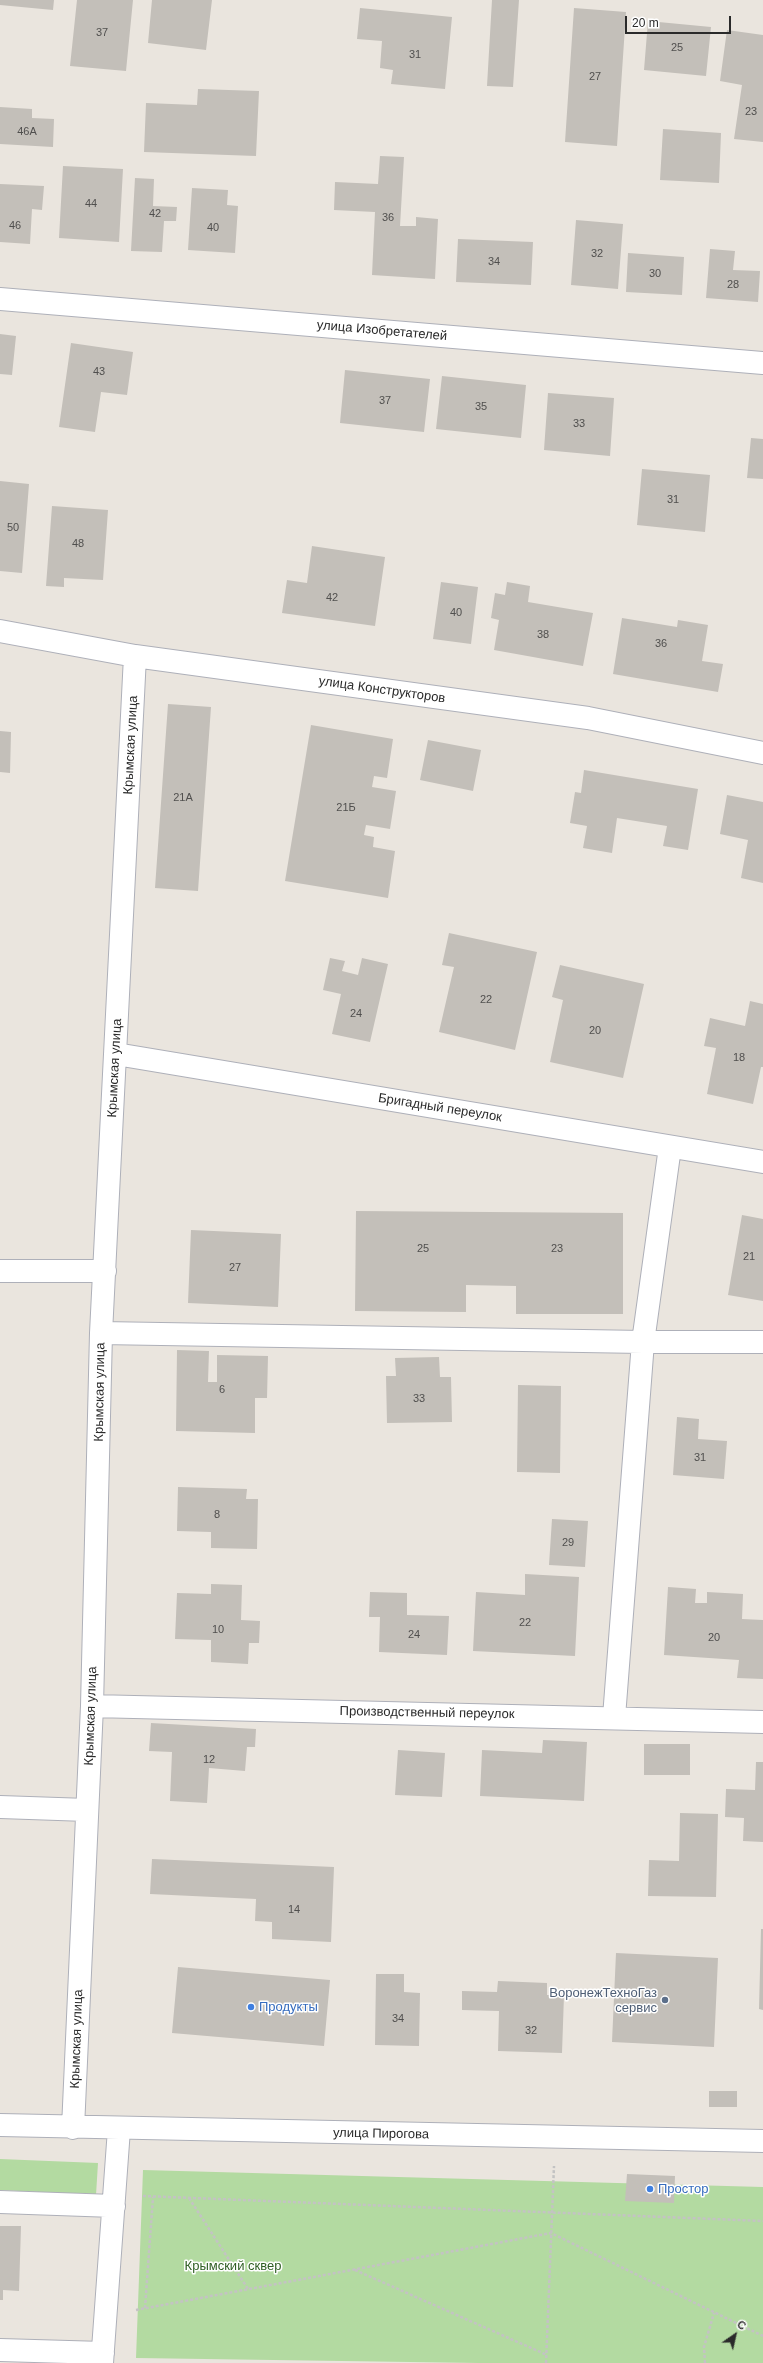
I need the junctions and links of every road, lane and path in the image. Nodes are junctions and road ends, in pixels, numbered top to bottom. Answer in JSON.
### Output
{"nodes":[{"id":1,"x":0,"y":299,"type":"edge"},
{"id":2,"x":763,"y":363,"type":"edge"},
{"id":3,"x":0,"y":631,"type":"edge"},
{"id":4,"x":135,"y":656,"type":"junction"},
{"id":5,"x":763,"y":753,"type":"edge"},
{"id":6,"x":116,"y":1054,"type":"junction"},
{"id":7,"x":670,"y":1147,"type":"junction"},
{"id":8,"x":763,"y":1162,"type":"edge"},
{"id":9,"x":0,"y":1271,"type":"edge"},
{"id":10,"x":105,"y":1271,"type":"junction"},
{"id":11,"x":101,"y":1333,"type":"junction"},
{"id":12,"x":643,"y":1342,"type":"junction"},
{"id":13,"x":763,"y":1342,"type":"edge"},
{"id":14,"x":92,"y":1706,"type":"junction"},
{"id":15,"x":614,"y":1717,"type":"junction"},
{"id":16,"x":763,"y":1722,"type":"edge"},
{"id":17,"x":0,"y":1807,"type":"edge"},
{"id":18,"x":87,"y":1810,"type":"junction"},
{"id":19,"x":0,"y":2125,"type":"edge"},
{"id":20,"x":73,"y":2128,"type":"junction"},
{"id":21,"x":119,"y":2129,"type":"junction"},
{"id":22,"x":555,"y":2137,"type":"junction"},
{"id":23,"x":763,"y":2141,"type":"edge"},
{"id":24,"x":154,"y":2196,"type":"junction"},
{"id":25,"x":189,"y":2198,"type":"junction"},
{"id":26,"x":114,"y":2199,"type":"junction"},
{"id":27,"x":0,"y":2202,"type":"edge"},
{"id":28,"x":552,"y":2212,"type":"junction"},
{"id":29,"x":763,"y":2221,"type":"edge"},
{"id":30,"x":552,"y":2233,"type":"junction"},
{"id":31,"x":354,"y":2270,"type":"junction"},
{"id":32,"x":248,"y":2289,"type":"junction"},
{"id":33,"x":145,"y":2308,"type":"junction"},
{"id":34,"x":714,"y":2313,"type":"junction"},
{"id":35,"x":105,"y":2320,"type":"junction"},
{"id":36,"x":763,"y":2336,"type":"edge"},
{"id":37,"x":0,"y":2350,"type":"edge"},
{"id":38,"x":547,"y":2355,"type":"junction"},
{"id":39,"x":102,"y":2358,"type":"edge"},
{"id":40,"x":546,"y":2363,"type":"edge"},
{"id":41,"x":704,"y":2363,"type":"edge"}],
"edges":[{"from":1,"to":2,"type":"street","name":"улица Изобретателей"},
{"from":3,"to":4,"type":"street","name":"улица Конструкторов"},
{"from":4,"to":5,"type":"street","name":"улица Конструкторов"},
{"from":4,"to":6,"type":"street","name":"Крымская улица"},
{"from":6,"to":7,"type":"street","name":"Бригадный переулок"},
{"from":6,"to":10,"type":"street","name":"Крымская улица"},
{"from":7,"to":8,"type":"street","name":"Бригадный переулок"},
{"from":7,"to":12,"type":"street"},
{"from":9,"to":10,"type":"street"},
{"from":10,"to":11,"type":"street","name":"Крымская улица"},
{"from":11,"to":12,"type":"street"},
{"from":11,"to":14,"type":"street","name":"Крымская улица"},
{"from":12,"to":13,"type":"street"},
{"from":12,"to":15,"type":"street"},
{"from":14,"to":15,"type":"street","name":"Производственный переулок"},
{"from":14,"to":18,"type":"street","name":"Крымская улица"},
{"from":15,"to":16,"type":"street","name":"Производственный переулок"},
{"from":17,"to":18,"type":"street"},
{"from":18,"to":20,"type":"street","name":"Крымская улица"},
{"from":19,"to":20,"type":"street","name":"улица Пирогова"},
{"from":20,"to":21,"type":"street","name":"улица Пирогова"},
{"from":21,"to":22,"type":"street","name":"улица Пирогова"},
{"from":21,"to":26,"type":"street"},
{"from":22,"to":23,"type":"street","name":"улица Пирогова"},
{"from":22,"to":28,"type":"path"},
{"from":24,"to":25,"type":"path"},
{"from":24,"to":26,"type":"path"},
{"from":24,"to":33,"type":"path"},
{"from":25,"to":28,"type":"path"},
{"from":25,"to":32,"type":"path"},
{"from":26,"to":27,"type":"street"},
{"from":26,"to":35,"type":"street"},
{"from":28,"to":29,"type":"path"},
{"from":28,"to":30,"type":"path"},
{"from":30,"to":31,"type":"path"},
{"from":30,"to":34,"type":"path"},
{"from":30,"to":38,"type":"path"},
{"from":31,"to":32,"type":"path"},
{"from":31,"to":38,"type":"path"},
{"from":32,"to":33,"type":"path"},
{"from":33,"to":35,"type":"path"},
{"from":34,"to":36,"type":"path"},
{"from":34,"to":41,"type":"path"},
{"from":35,"to":39,"type":"street"},
{"from":37,"to":39,"type":"street"},
{"from":38,"to":40,"type":"path"}]}
